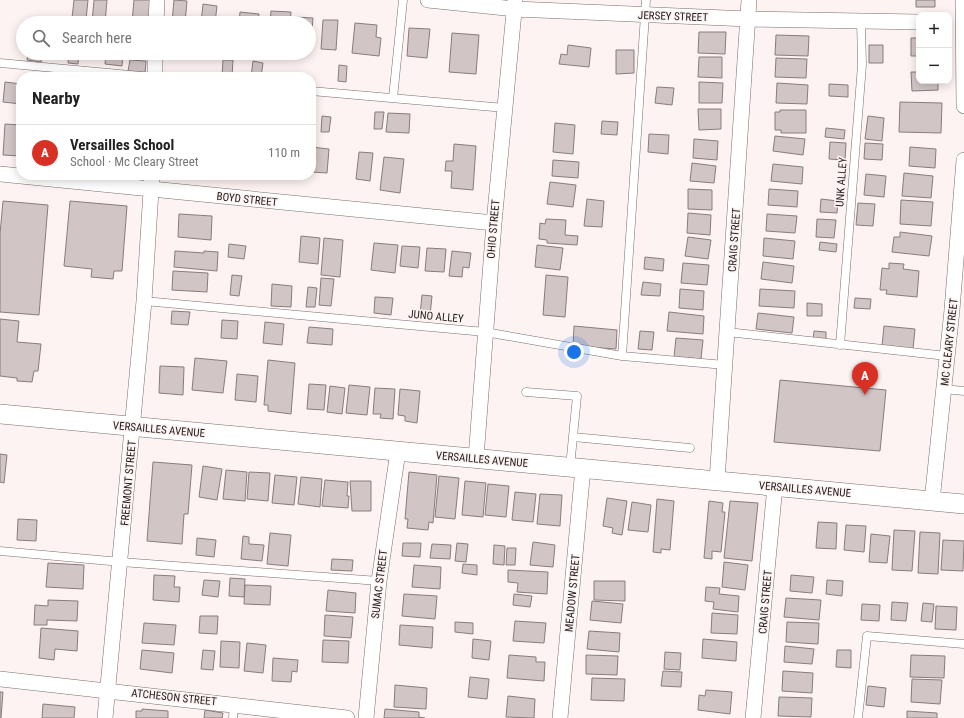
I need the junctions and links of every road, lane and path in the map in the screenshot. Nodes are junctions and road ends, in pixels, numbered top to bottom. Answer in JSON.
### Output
{"nodes":[{"id":1,"x":157,"y":0,"type":"edge"},
{"id":2,"x":403,"y":0,"type":"edge"},
{"id":3,"x":428,"y":0,"type":"edge"},
{"id":4,"x":646,"y":0,"type":"edge"},
{"id":5,"x":749,"y":0,"type":"edge"},
{"id":6,"x":963,"y":0,"type":"edge"},
{"id":7,"x":515,"y":5,"type":"edge"},
{"id":8,"x":646,"y":15,"type":"junction"},
{"id":9,"x":156,"y":16,"type":"edge"},
{"id":10,"x":749,"y":19,"type":"junction"},
{"id":11,"x":861,"y":20,"type":"junction"},
{"id":12,"x":916,"y":22,"type":"edge"},
{"id":13,"x":956,"y":22,"type":"edge"},
{"id":14,"x":155,"y":60,"type":"edge"},
{"id":15,"x":0,"y":63,"type":"edge"},
{"id":16,"x":98,"y":72,"type":"edge"},
{"id":17,"x":154,"y":72,"type":"edge"},
{"id":18,"x":316,"y":91,"type":"edge"},
{"id":19,"x":393,"y":98,"type":"junction"},
{"id":20,"x":964,"y":106,"type":"edge"},
{"id":21,"x":505,"y":108,"type":"junction"},
{"id":22,"x":964,"y":160,"type":"edge"},
{"id":23,"x":0,"y":174,"type":"edge"},
{"id":24,"x":16,"y":175,"type":"edge"},
{"id":25,"x":113,"y":180,"type":"edge"},
{"id":26,"x":151,"y":182,"type":"edge"},
{"id":27,"x":494,"y":223,"type":"junction"},
{"id":28,"x":144,"y":301,"type":"junction"},
{"id":29,"x":958,"y":310,"type":"edge"},
{"id":30,"x":485,"y":332,"type":"junction"},
{"id":31,"x":728,"y":332,"type":"junction"},
{"id":32,"x":840,"y":345,"type":"junction"},
{"id":33,"x":622,"y":356,"type":"junction"},
{"id":34,"x":947,"y":356,"type":"junction"},
{"id":35,"x":725,"y":365,"type":"junction"},
{"id":36,"x":944,"y":389,"type":"junction"},
{"id":37,"x":964,"y":391,"type":"edge"},
{"id":38,"x":526,"y":392,"type":"dead end"},
{"id":39,"x":0,"y":414,"type":"edge"},
{"id":40,"x":133,"y":426,"type":"junction"},
{"id":41,"x":573,"y":437,"type":"junction"},
{"id":42,"x":690,"y":448,"type":"dead end"},
{"id":43,"x":398,"y":451,"type":"junction"},
{"id":44,"x":476,"y":458,"type":"junction"},
{"id":45,"x":576,"y":468,"type":"junction"},
{"id":46,"x":718,"y":481,"type":"junction"},
{"id":47,"x":775,"y":486,"type":"junction"},
{"id":48,"x":932,"y":501,"type":"junction"},
{"id":49,"x":964,"y":504,"type":"edge"},
{"id":50,"x":0,"y":551,"type":"edge"},
{"id":51,"x":121,"y":562,"type":"junction"},
{"id":52,"x":379,"y":581,"type":"junction"},
{"id":53,"x":964,"y":644,"type":"edge"},
{"id":54,"x":0,"y":679,"type":"edge"},
{"id":55,"x":108,"y":690,"type":"junction"},
{"id":56,"x":234,"y":711,"type":"edge"},
{"id":57,"x":105,"y":718,"type":"edge"},
{"id":58,"x":347,"y":718,"type":"edge"},
{"id":59,"x":366,"y":718,"type":"edge"},
{"id":60,"x":560,"y":718,"type":"edge"},
{"id":61,"x":753,"y":718,"type":"edge"},
{"id":62,"x":858,"y":718,"type":"edge"}],
"edges":[{"from":1,"to":9,"type":"street"},
{"from":2,"to":19,"type":"lane"},
{"from":3,"to":7,"type":"street","name":"JERSEY STREET"},
{"from":4,"to":8,"type":"lane"},
{"from":5,"to":10,"type":"street","name":"CRAIG STREET"},
{"from":6,"to":13,"type":"street"},
{"from":7,"to":8,"type":"street","name":"JERSEY STREET"},
{"from":7,"to":21,"type":"street","name":"OHIO STREET"},
{"from":8,"to":10,"type":"street","name":"JERSEY STREET"},
{"from":8,"to":33,"type":"lane"},
{"from":10,"to":11,"type":"street","name":"JERSEY STREET"},
{"from":10,"to":31,"type":"street","name":"CRAIG STREET"},
{"from":11,"to":12,"type":"street","name":"JERSEY STREET"},
{"from":11,"to":32,"type":"lane","name":"UNK ALLEY"},
{"from":13,"to":20,"type":"street"},
{"from":14,"to":17,"type":"street"},
{"from":15,"to":16,"type":"lane"},
{"from":18,"to":19,"type":"lane"},
{"from":19,"to":21,"type":"lane"},
{"from":21,"to":27,"type":"street","name":"OHIO STREET"},
{"from":22,"to":29,"type":"street","name":"MC CLEARY STREET"},
{"from":23,"to":24,"type":"street","name":"BOYD STREET"},
{"from":25,"to":26,"type":"street","name":"BOYD STREET"},
{"from":26,"to":27,"type":"street","name":"BOYD STREET"},
{"from":26,"to":28,"type":"street","name":"FREEMONT STREET"},
{"from":27,"to":30,"type":"street","name":"OHIO STREET"},
{"from":28,"to":30,"type":"lane","name":"JUNO ALLEY"},
{"from":28,"to":40,"type":"street","name":"FREEMONT STREET"},
{"from":29,"to":34,"type":"street","name":"MC CLEARY STREET"},
{"from":30,"to":33,"type":"lane","name":"JUNO ALLEY"},
{"from":30,"to":44,"type":"street","name":"OHIO STREET"},
{"from":31,"to":32,"type":"lane"},
{"from":31,"to":35,"type":"street","name":"CRAIG STREET"},
{"from":32,"to":34,"type":"lane"},
{"from":33,"to":35,"type":"lane","name":"JUNO ALLEY"},
{"from":34,"to":36,"type":"street","name":"MC CLEARY STREET"},
{"from":35,"to":46,"type":"street","name":"CRAIG STREET"},
{"from":36,"to":37,"type":"lane"},
{"from":36,"to":48,"type":"street","name":"MC CLEARY STREET"},
{"from":38,"to":41,"type":"lane"},
{"from":39,"to":40,"type":"street","name":"VERSAILLES AVENUE"},
{"from":40,"to":43,"type":"street","name":"VERSAILLES AVENUE"},
{"from":40,"to":51,"type":"street","name":"FREEMONT STREET"},
{"from":41,"to":42,"type":"lane"},
{"from":41,"to":45,"type":"lane"},
{"from":43,"to":44,"type":"street","name":"VERSAILLES AVENUE"},
{"from":43,"to":52,"type":"street","name":"SUMAC STREET"},
{"from":44,"to":45,"type":"street","name":"VERSAILLES AVENUE"},
{"from":45,"to":46,"type":"street","name":"VERSAILLES AVENUE"},
{"from":45,"to":60,"type":"street","name":"MEADOW STREET"},
{"from":46,"to":47,"type":"street","name":"VERSAILLES AVENUE"},
{"from":47,"to":48,"type":"street","name":"VERSAILLES AVENUE"},
{"from":47,"to":61,"type":"street","name":"CRAIG STREET"},
{"from":48,"to":49,"type":"street","name":"VERSAILLES AVENUE"},
{"from":50,"to":51,"type":"lane"},
{"from":51,"to":52,"type":"lane"},
{"from":51,"to":55,"type":"street","name":"FREEMONT STREET"},
{"from":52,"to":59,"type":"street","name":"SUMAC STREET"},
{"from":53,"to":62,"type":"lane"},
{"from":54,"to":55,"type":"street","name":"ATCHESON STREET"},
{"from":55,"to":56,"type":"street","name":"ATCHESON STREET"},
{"from":55,"to":57,"type":"street","name":"FREEMONT STREET"},
{"from":56,"to":58,"type":"street","name":"ATCHESON STREET"}]}
